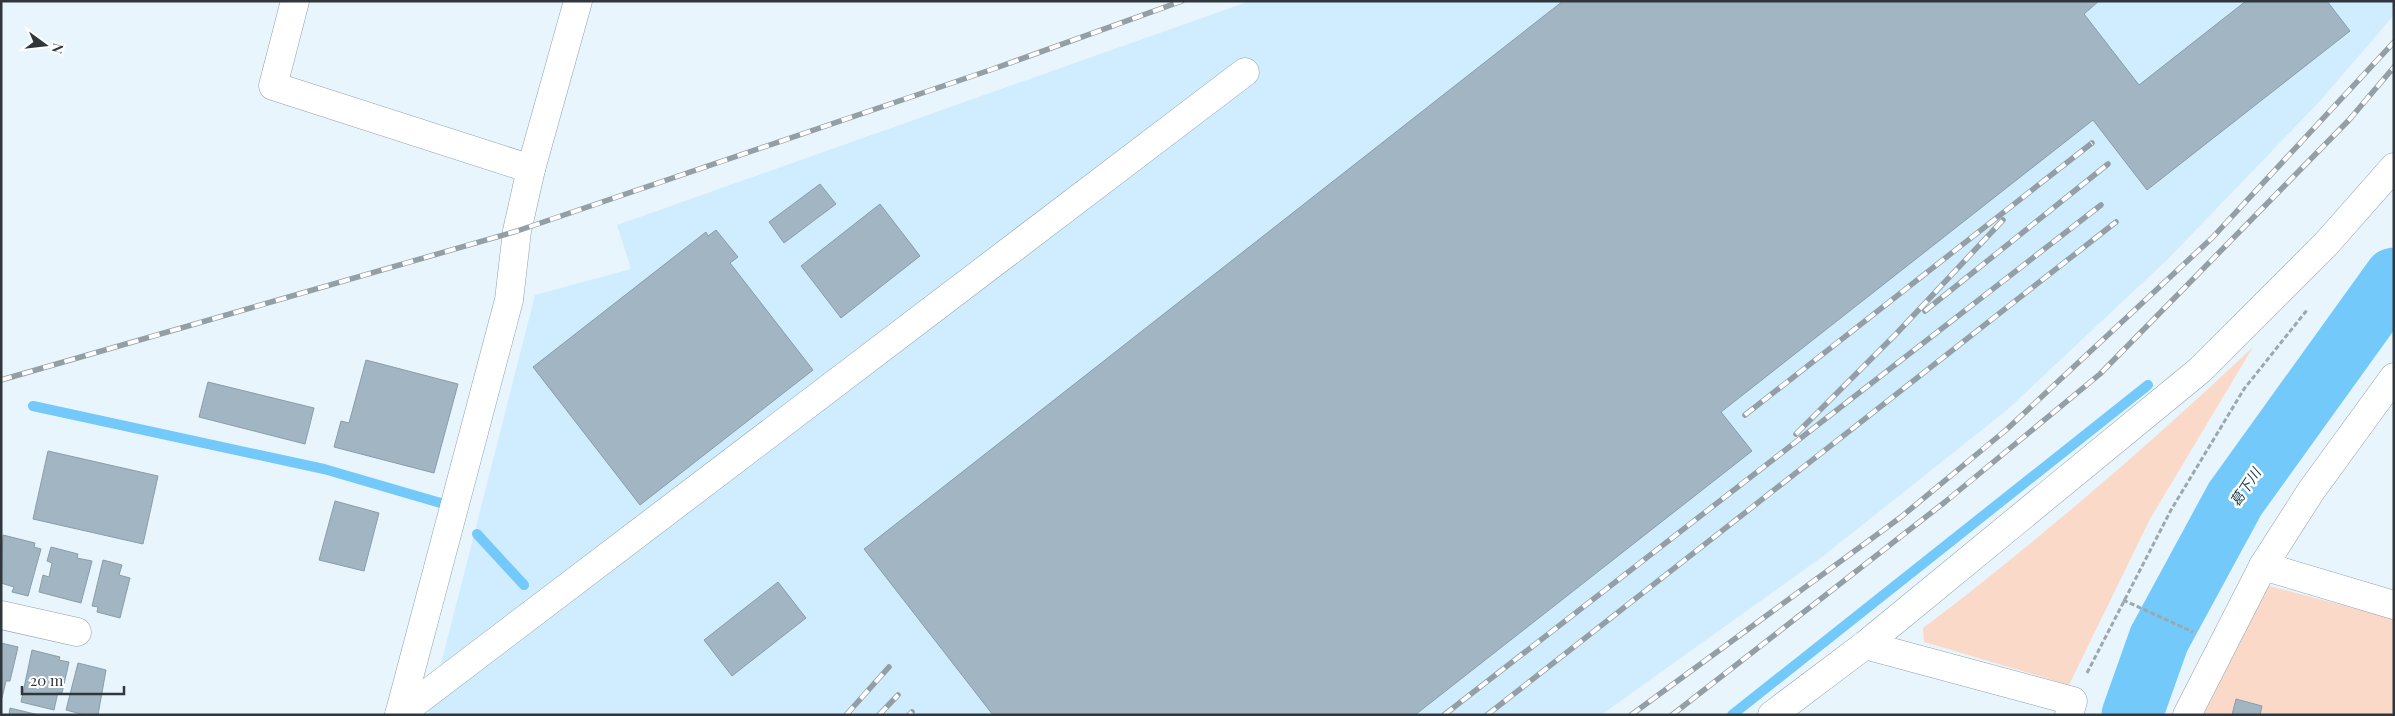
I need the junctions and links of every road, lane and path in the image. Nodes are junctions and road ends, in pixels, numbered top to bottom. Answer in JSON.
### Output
{"nodes":[{"id":1,"x":295,"y":1,"type":"edge"},
{"id":2,"x":578,"y":1,"type":"edge"},
{"id":3,"x":1245,"y":72,"type":"dead end"},
{"id":4,"x":2394,"y":167,"type":"edge"},
{"id":5,"x":531,"y":169,"type":"junction"},
{"id":6,"x":2309,"y":309,"type":"dead end"},
{"id":7,"x":2394,"y":377,"type":"edge"},
{"id":8,"x":2263,"y":566,"type":"junction"},
{"id":9,"x":2123,"y":600,"type":"junction"},
{"id":10,"x":2394,"y":605,"type":"edge"},
{"id":11,"x":1,"y":615,"type":"edge"},
{"id":12,"x":77,"y":632,"type":"dead end"},
{"id":13,"x":1865,"y":645,"type":"junction"},
{"id":14,"x":2221,"y":645,"type":"junction"},
{"id":15,"x":2071,"y":708,"type":"edge"},
{"id":16,"x":399,"y":715,"type":"edge"},
{"id":17,"x":1772,"y":715,"type":"edge"},
{"id":18,"x":2187,"y":715,"type":"edge"}],
"edges":[{"from":1,"to":5,"type":"street"},
{"from":2,"to":5,"type":"street"},
{"from":3,"to":16,"type":"street"},
{"from":4,"to":13,"type":"street"},
{"from":5,"to":16,"type":"street"},
{"from":6,"to":9,"type":"path"},
{"from":7,"to":8,"type":"street"},
{"from":8,"to":10,"type":"street"},
{"from":8,"to":14,"type":"street"},
{"from":9,"to":14,"type":"path"},
{"from":9,"to":15,"type":"path"},
{"from":11,"to":12,"type":"street"},
{"from":13,"to":15,"type":"street"},
{"from":13,"to":17,"type":"street"},
{"from":14,"to":18,"type":"street"}]}
